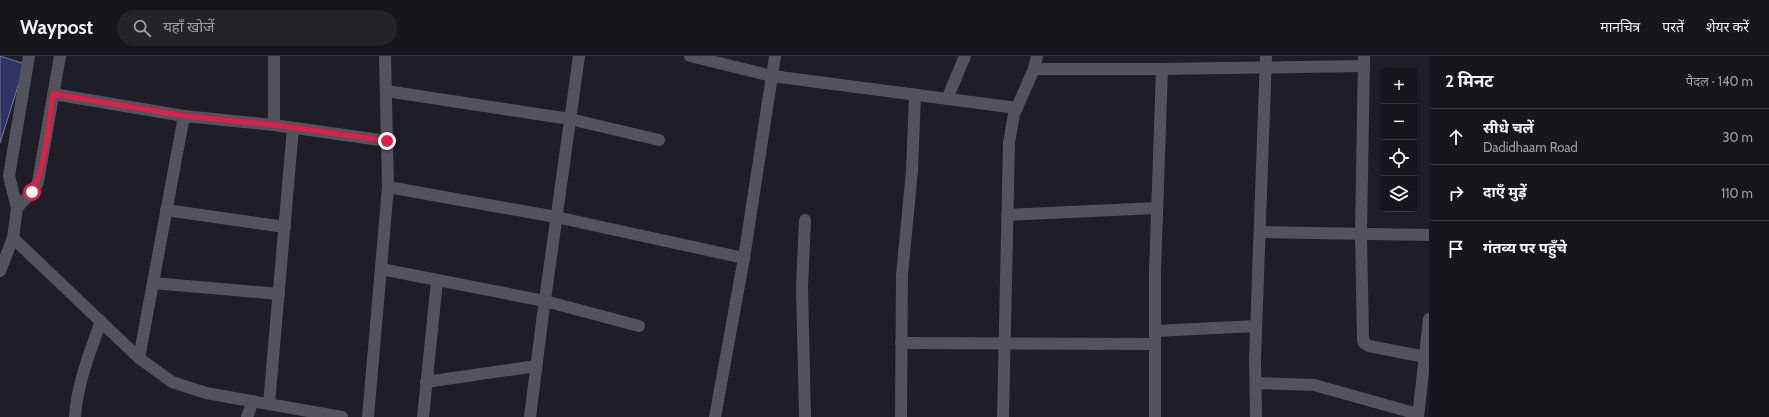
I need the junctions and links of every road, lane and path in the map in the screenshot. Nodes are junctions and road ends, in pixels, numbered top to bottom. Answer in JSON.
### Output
{"nodes":[{"id":1,"x":29,"y":56,"type":"edge"},
{"id":2,"x":60,"y":56,"type":"edge"},
{"id":3,"x":274,"y":56,"type":"edge"},
{"id":4,"x":385,"y":56,"type":"edge"},
{"id":5,"x":579,"y":56,"type":"edge"},
{"id":6,"x":690,"y":56,"type":"edge"},
{"id":7,"x":775,"y":56,"type":"edge"},
{"id":8,"x":965,"y":56,"type":"edge"},
{"id":9,"x":1037,"y":56,"type":"edge"},
{"id":10,"x":1364,"y":61,"type":"edge"},
{"id":11,"x":1266,"y":62,"type":"edge"},
{"id":12,"x":1034,"y":69,"type":"junction"},
{"id":13,"x":1162,"y":69,"type":"junction"},
{"id":14,"x":772,"y":76,"type":"junction"},
{"id":15,"x":386,"y":90,"type":"junction"},
{"id":16,"x":53,"y":94,"type":"junction"},
{"id":17,"x":915,"y":95,"type":"junction"},
{"id":18,"x":947,"y":99,"type":"junction"},
{"id":19,"x":1017,"y":108,"type":"junction"},
{"id":20,"x":184,"y":116,"type":"junction"},
{"id":21,"x":570,"y":118,"type":"junction"},
{"id":22,"x":274,"y":125,"type":"junction"},
{"id":23,"x":294,"y":128,"type":"junction"},
{"id":24,"x":659,"y":140,"type":"dead end"},
{"id":25,"x":387,"y":141,"type":"junction"},
{"id":26,"x":388,"y":187,"type":"junction"},
{"id":27,"x":17,"y":208,"type":"junction"},
{"id":28,"x":1157,"y":208,"type":"junction"},
{"id":29,"x":166,"y":210,"type":"junction"},
{"id":30,"x":1007,"y":215,"type":"junction"},
{"id":31,"x":556,"y":218,"type":"junction"},
{"id":32,"x":805,"y":220,"type":"dead end"},
{"id":33,"x":285,"y":227,"type":"junction"},
{"id":34,"x":1260,"y":232,"type":"junction"},
{"id":35,"x":1361,"y":234,"type":"junction"},
{"id":36,"x":1429,"y":235,"type":"edge"},
{"id":37,"x":13,"y":238,"type":"junction"},
{"id":38,"x":744,"y":258,"type":"junction"},
{"id":39,"x":381,"y":269,"type":"junction"},
{"id":40,"x":0,"y":271,"type":"edge"},
{"id":41,"x":437,"y":280,"type":"junction"},
{"id":42,"x":153,"y":283,"type":"junction"},
{"id":43,"x":279,"y":294,"type":"junction"},
{"id":44,"x":545,"y":301,"type":"junction"},
{"id":45,"x":1429,"y":318,"type":"edge"},
{"id":46,"x":101,"y":321,"type":"junction"},
{"id":47,"x":639,"y":326,"type":"dead end"},
{"id":48,"x":1256,"y":326,"type":"junction"},
{"id":49,"x":1155,"y":331,"type":"junction"},
{"id":50,"x":901,"y":343,"type":"junction"},
{"id":51,"x":1004,"y":343,"type":"junction"},
{"id":52,"x":1156,"y":344,"type":"junction"},
{"id":53,"x":1425,"y":357,"type":"junction"},
{"id":54,"x":139,"y":358,"type":"junction"},
{"id":55,"x":536,"y":366,"type":"junction"},
{"id":56,"x":426,"y":382,"type":"junction"},
{"id":57,"x":1256,"y":383,"type":"junction"},
{"id":58,"x":253,"y":401,"type":"junction"},
{"id":59,"x":270,"y":404,"type":"junction"},
{"id":60,"x":1418,"y":415,"type":"edge"},
{"id":61,"x":75,"y":417,"type":"edge"},
{"id":62,"x":247,"y":417,"type":"edge"},
{"id":63,"x":342,"y":417,"type":"edge"},
{"id":64,"x":368,"y":417,"type":"edge"},
{"id":65,"x":423,"y":417,"type":"edge"},
{"id":66,"x":530,"y":417,"type":"edge"},
{"id":67,"x":716,"y":417,"type":"edge"},
{"id":68,"x":805,"y":417,"type":"edge"},
{"id":69,"x":901,"y":417,"type":"edge"},
{"id":70,"x":1003,"y":417,"type":"edge"},
{"id":71,"x":1155,"y":417,"type":"edge"},
{"id":72,"x":1256,"y":417,"type":"edge"}],
"edges":[{"from":1,"to":27,"type":"street"},
{"from":2,"to":16,"type":"street"},
{"from":3,"to":22,"type":"street"},
{"from":4,"to":15,"type":"street"},
{"from":5,"to":21,"type":"street"},
{"from":6,"to":14,"type":"street"},
{"from":7,"to":14,"type":"street"},
{"from":8,"to":18,"type":"street"},
{"from":9,"to":12,"type":"street"},
{"from":10,"to":11,"type":"street"},
{"from":10,"to":35,"type":"street"},
{"from":11,"to":13,"type":"street"},
{"from":11,"to":34,"type":"street"},
{"from":12,"to":13,"type":"street"},
{"from":12,"to":19,"type":"street"},
{"from":13,"to":28,"type":"street"},
{"from":14,"to":17,"type":"street"},
{"from":14,"to":38,"type":"street"},
{"from":15,"to":21,"type":"street"},
{"from":15,"to":25,"type":"street"},
{"from":16,"to":20,"type":"street"},
{"from":16,"to":27,"type":"street"},
{"from":17,"to":18,"type":"street"},
{"from":17,"to":50,"type":"street"},
{"from":18,"to":19,"type":"street"},
{"from":19,"to":30,"type":"street"},
{"from":20,"to":22,"type":"street"},
{"from":20,"to":29,"type":"street"},
{"from":21,"to":24,"type":"street"},
{"from":21,"to":31,"type":"street"},
{"from":22,"to":23,"type":"street"},
{"from":23,"to":25,"type":"street"},
{"from":23,"to":33,"type":"street"},
{"from":25,"to":26,"type":"street"},
{"from":26,"to":31,"type":"street"},
{"from":26,"to":39,"type":"street"},
{"from":27,"to":37,"type":"street"},
{"from":28,"to":30,"type":"street"},
{"from":28,"to":49,"type":"street"},
{"from":29,"to":33,"type":"street"},
{"from":29,"to":42,"type":"street"},
{"from":30,"to":51,"type":"street"},
{"from":31,"to":38,"type":"street"},
{"from":31,"to":44,"type":"street"},
{"from":32,"to":68,"type":"street"},
{"from":33,"to":43,"type":"street"},
{"from":34,"to":35,"type":"street"},
{"from":34,"to":48,"type":"street"},
{"from":35,"to":36,"type":"street"},
{"from":35,"to":53,"type":"street"},
{"from":37,"to":40,"type":"street"},
{"from":37,"to":46,"type":"street"},
{"from":38,"to":67,"type":"street"},
{"from":39,"to":41,"type":"street"},
{"from":39,"to":64,"type":"street"},
{"from":41,"to":44,"type":"street"},
{"from":41,"to":56,"type":"street"},
{"from":42,"to":43,"type":"street"},
{"from":42,"to":54,"type":"street"},
{"from":43,"to":59,"type":"street"},
{"from":44,"to":47,"type":"street"},
{"from":44,"to":55,"type":"street"},
{"from":45,"to":53,"type":"street"},
{"from":46,"to":54,"type":"street"},
{"from":46,"to":61,"type":"street"},
{"from":48,"to":49,"type":"street"},
{"from":48,"to":57,"type":"street"},
{"from":49,"to":52,"type":"street"},
{"from":50,"to":51,"type":"street"},
{"from":50,"to":69,"type":"street"},
{"from":51,"to":52,"type":"street"},
{"from":51,"to":70,"type":"street"},
{"from":52,"to":71,"type":"street"},
{"from":53,"to":60,"type":"street"},
{"from":54,"to":58,"type":"street"},
{"from":55,"to":56,"type":"street"},
{"from":55,"to":66,"type":"street"},
{"from":56,"to":65,"type":"street"},
{"from":57,"to":60,"type":"street"},
{"from":57,"to":72,"type":"street"},
{"from":58,"to":59,"type":"street"},
{"from":58,"to":62,"type":"street"},
{"from":59,"to":63,"type":"street"}]}
